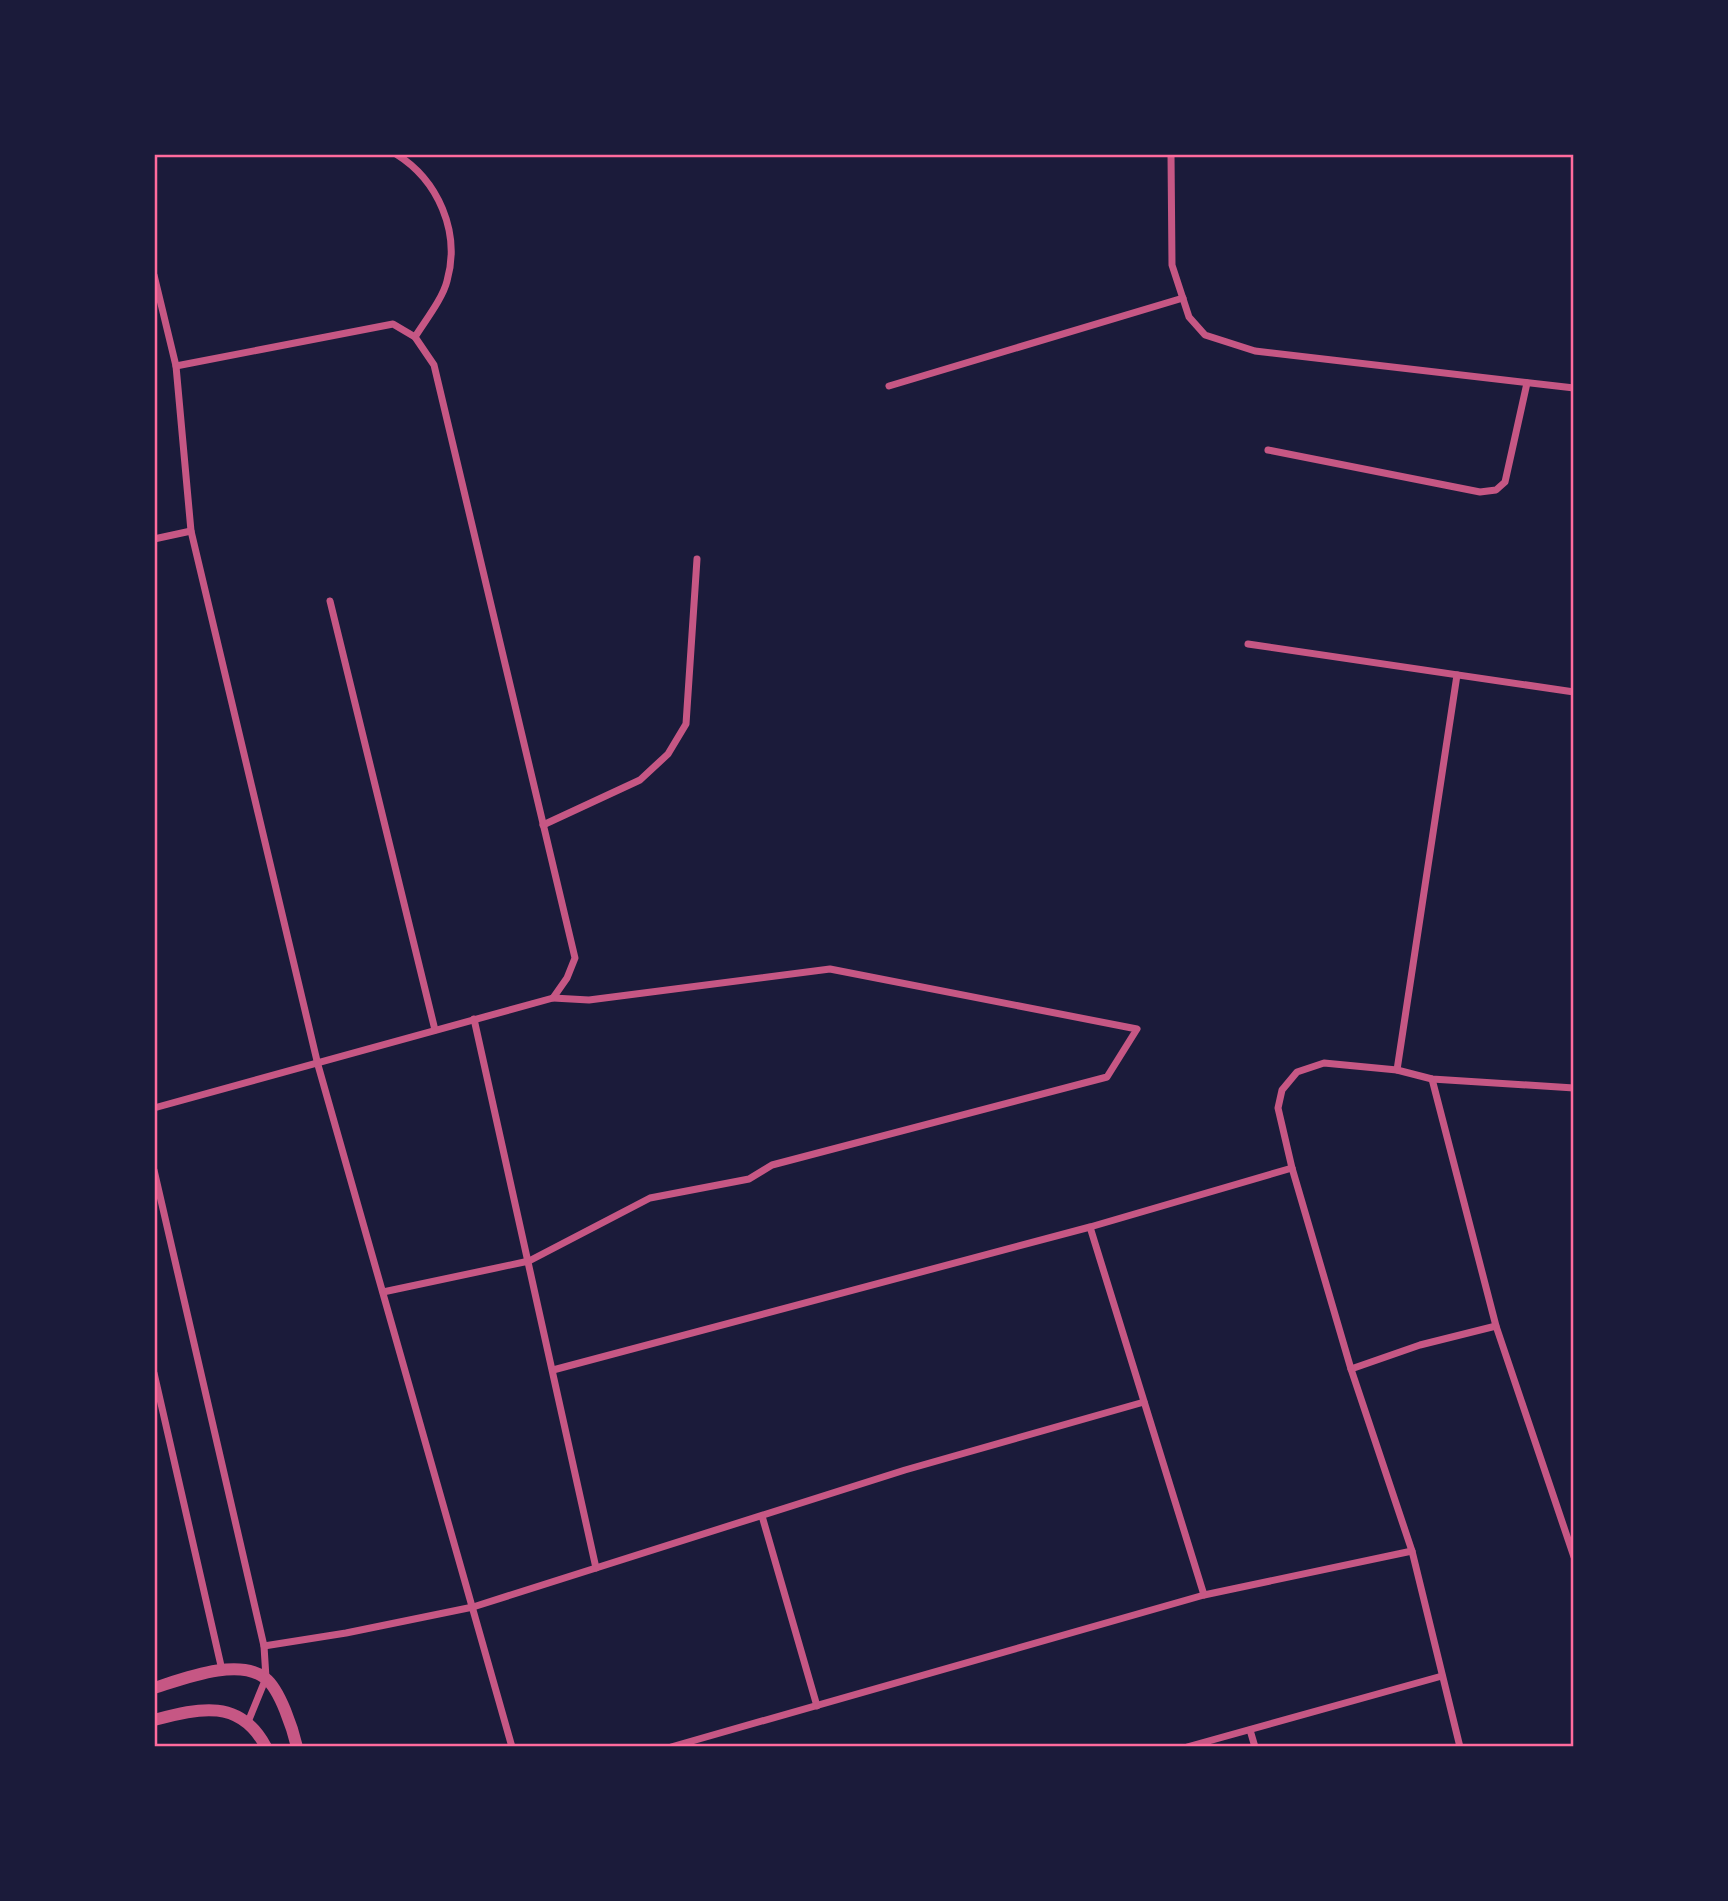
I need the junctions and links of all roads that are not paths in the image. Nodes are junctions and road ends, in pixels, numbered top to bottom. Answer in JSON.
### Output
{"nodes":[{"id":1,"x":396,"y":154,"type":"edge"},
{"id":2,"x":1171,"y":154,"type":"edge"},
{"id":3,"x":154,"y":275,"type":"edge"},
{"id":4,"x":1183,"y":298,"type":"junction"},
{"id":5,"x":415,"y":337,"type":"junction"},
{"id":6,"x":176,"y":366,"type":"junction"},
{"id":7,"x":1527,"y":383,"type":"junction"},
{"id":8,"x":889,"y":386,"type":"dead end"},
{"id":9,"x":1574,"y":388,"type":"edge"},
{"id":10,"x":1268,"y":450,"type":"dead end"},
{"id":11,"x":191,"y":531,"type":"junction"},
{"id":12,"x":154,"y":539,"type":"edge"},
{"id":13,"x":697,"y":559,"type":"dead end"},
{"id":14,"x":330,"y":601,"type":"dead end"},
{"id":15,"x":1248,"y":644,"type":"dead end"},
{"id":16,"x":1457,"y":674,"type":"junction"},
{"id":17,"x":1574,"y":692,"type":"edge"},
{"id":18,"x":543,"y":825,"type":"junction"},
{"id":19,"x":553,"y":998,"type":"junction"},
{"id":20,"x":474,"y":1019,"type":"junction"},
{"id":21,"x":435,"y":1030,"type":"junction"},
{"id":22,"x":318,"y":1065,"type":"junction"},
{"id":23,"x":1396,"y":1070,"type":"junction"},
{"id":24,"x":1432,"y":1079,"type":"junction"},
{"id":25,"x":1574,"y":1088,"type":"edge"},
{"id":26,"x":154,"y":1108,"type":"edge"},
{"id":27,"x":1292,"y":1168,"type":"junction"},
{"id":28,"x":154,"y":1170,"type":"edge"},
{"id":29,"x":1090,"y":1227,"type":"junction"},
{"id":30,"x":529,"y":1261,"type":"junction"},
{"id":31,"x":383,"y":1292,"type":"junction"},
{"id":32,"x":1496,"y":1326,"type":"junction"},
{"id":33,"x":1351,"y":1369,"type":"junction"},
{"id":34,"x":553,"y":1370,"type":"junction"},
{"id":35,"x":154,"y":1373,"type":"edge"},
{"id":36,"x":1144,"y":1402,"type":"junction"},
{"id":37,"x":762,"y":1516,"type":"junction"},
{"id":38,"x":1412,"y":1551,"type":"junction"},
{"id":39,"x":1574,"y":1558,"type":"edge"},
{"id":40,"x":596,"y":1568,"type":"junction"},
{"id":41,"x":1204,"y":1595,"type":"junction"},
{"id":42,"x":473,"y":1607,"type":"junction"},
{"id":43,"x":264,"y":1646,"type":"junction"},
{"id":44,"x":222,"y":1670,"type":"junction"},
{"id":45,"x":1442,"y":1676,"type":"junction"},
{"id":46,"x":266,"y":1678,"type":"junction"},
{"id":47,"x":154,"y":1688,"type":"edge"},
{"id":48,"x":817,"y":1706,"type":"junction"},
{"id":49,"x":154,"y":1720,"type":"edge"},
{"id":50,"x":248,"y":1721,"type":"junction"},
{"id":51,"x":1250,"y":1730,"type":"junction"},
{"id":52,"x":266,"y":1747,"type":"edge"},
{"id":53,"x":297,"y":1747,"type":"edge"},
{"id":54,"x":512,"y":1747,"type":"edge"},
{"id":55,"x":671,"y":1747,"type":"edge"},
{"id":56,"x":1187,"y":1747,"type":"edge"},
{"id":57,"x":1255,"y":1747,"type":"edge"},
{"id":58,"x":1460,"y":1747,"type":"edge"}],
"edges":[{"from":1,"to":5,"type":"street"},
{"from":2,"to":4,"type":"street"},
{"from":3,"to":6,"type":"street"},
{"from":4,"to":7,"type":"street"},
{"from":4,"to":8,"type":"street"},
{"from":5,"to":6,"type":"street"},
{"from":5,"to":18,"type":"street"},
{"from":6,"to":11,"type":"street"},
{"from":7,"to":9,"type":"street"},
{"from":7,"to":10,"type":"street"},
{"from":11,"to":12,"type":"street"},
{"from":11,"to":22,"type":"street"},
{"from":13,"to":18,"type":"street"},
{"from":14,"to":21,"type":"street"},
{"from":15,"to":16,"type":"street"},
{"from":16,"to":17,"type":"street"},
{"from":16,"to":23,"type":"street"},
{"from":18,"to":19,"type":"street"},
{"from":19,"to":20,"type":"street"},
{"from":19,"to":30,"type":"street"},
{"from":20,"to":21,"type":"street"},
{"from":20,"to":30,"type":"street"},
{"from":21,"to":22,"type":"street"},
{"from":22,"to":26,"type":"street"},
{"from":22,"to":31,"type":"street"},
{"from":23,"to":24,"type":"street"},
{"from":23,"to":27,"type":"street"},
{"from":24,"to":25,"type":"street"},
{"from":24,"to":32,"type":"street"},
{"from":27,"to":29,"type":"street"},
{"from":27,"to":33,"type":"street"},
{"from":28,"to":43,"type":"street"},
{"from":29,"to":34,"type":"street"},
{"from":29,"to":36,"type":"street"},
{"from":30,"to":31,"type":"street"},
{"from":30,"to":34,"type":"street"},
{"from":31,"to":42,"type":"street"},
{"from":32,"to":33,"type":"street"},
{"from":32,"to":39,"type":"street"},
{"from":33,"to":38,"type":"street"},
{"from":34,"to":40,"type":"street"},
{"from":35,"to":44,"type":"street"},
{"from":36,"to":37,"type":"street"},
{"from":36,"to":41,"type":"street"},
{"from":37,"to":40,"type":"street"},
{"from":37,"to":48,"type":"street"},
{"from":38,"to":41,"type":"street"},
{"from":38,"to":45,"type":"street"},
{"from":40,"to":42,"type":"street"},
{"from":41,"to":48,"type":"street"},
{"from":42,"to":43,"type":"street"},
{"from":42,"to":54,"type":"street"},
{"from":43,"to":46,"type":"street"},
{"from":44,"to":46,"type":"street"},
{"from":44,"to":47,"type":"street"},
{"from":45,"to":51,"type":"street"},
{"from":45,"to":58,"type":"street"},
{"from":46,"to":50,"type":"street"},
{"from":46,"to":53,"type":"street"},
{"from":48,"to":55,"type":"street"},
{"from":49,"to":50,"type":"street"},
{"from":50,"to":52,"type":"street"},
{"from":51,"to":56,"type":"street"},
{"from":51,"to":57,"type":"street"}]}
